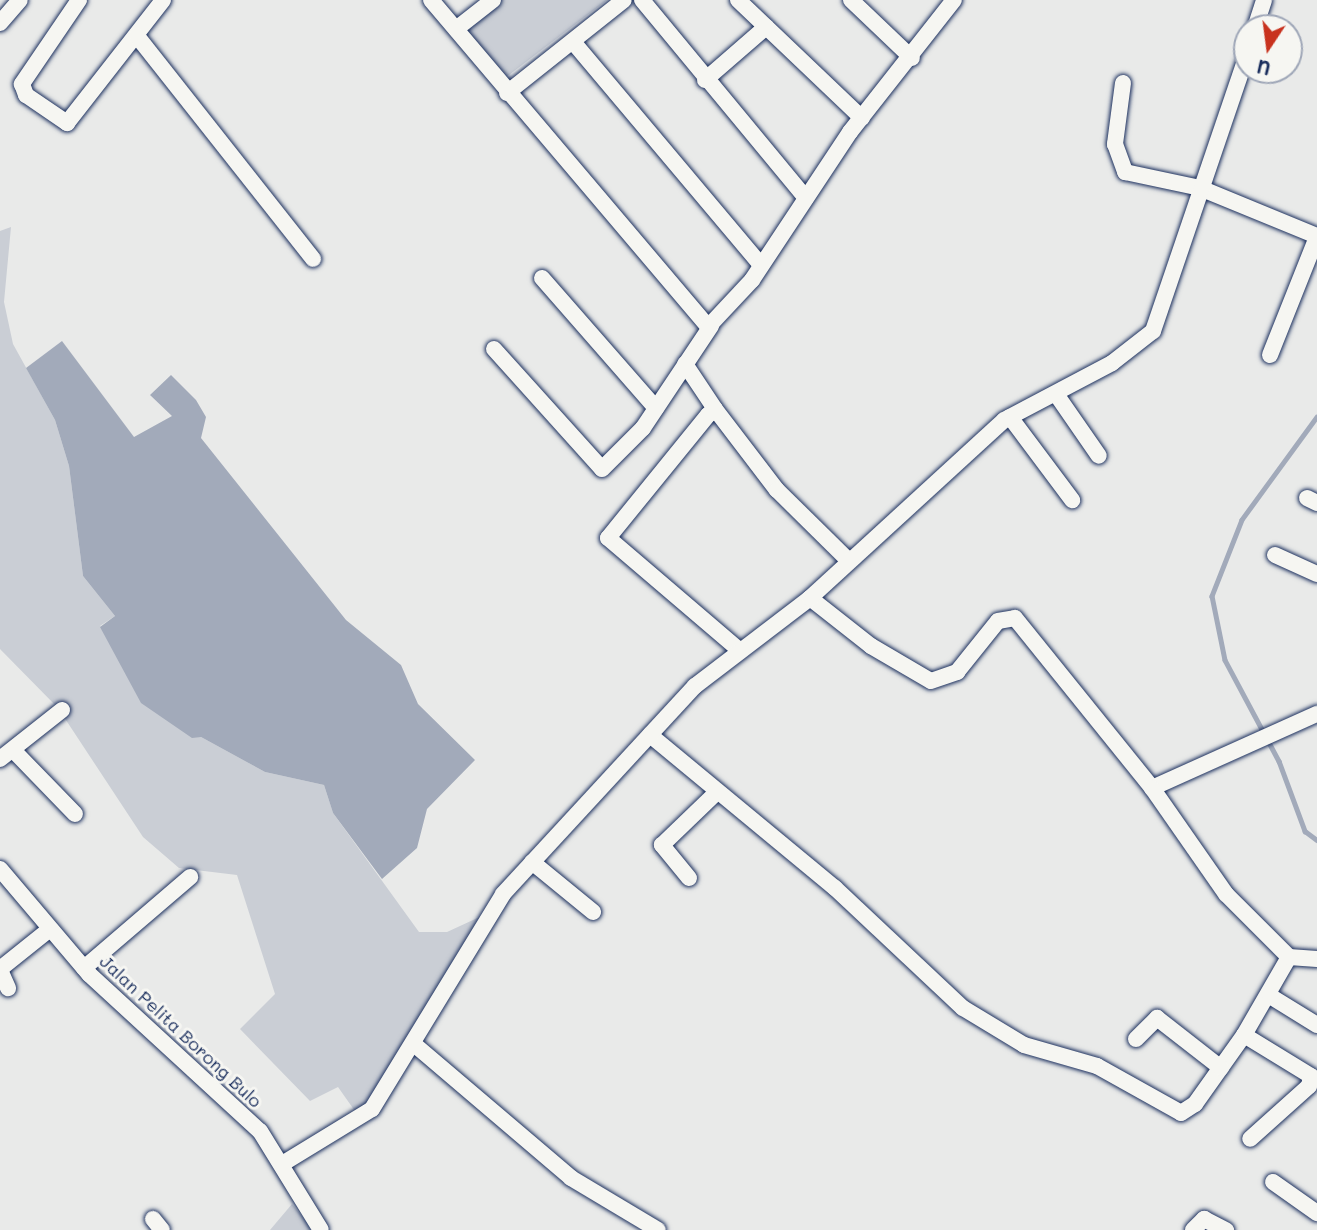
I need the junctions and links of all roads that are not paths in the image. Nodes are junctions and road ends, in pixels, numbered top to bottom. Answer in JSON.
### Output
{"nodes":[{"id":1,"x":20,"y":0,"type":"edge"},
{"id":2,"x":79,"y":0,"type":"edge"},
{"id":3,"x":163,"y":0,"type":"edge"},
{"id":4,"x":431,"y":0,"type":"edge"},
{"id":5,"x":493,"y":0,"type":"edge"},
{"id":6,"x":624,"y":0,"type":"edge"},
{"id":7,"x":642,"y":0,"type":"edge"},
{"id":8,"x":738,"y":0,"type":"edge"},
{"id":9,"x":851,"y":0,"type":"edge"},
{"id":10,"x":954,"y":0,"type":"edge"},
{"id":11,"x":0,"y":23,"type":"edge"},
{"id":12,"x":765,"y":27,"type":"junction"},
{"id":13,"x":456,"y":29,"type":"junction"},
{"id":14,"x":137,"y":36,"type":"junction"},
{"id":15,"x":574,"y":43,"type":"junction"},
{"id":16,"x":912,"y":58,"type":"junction"},
{"id":17,"x":705,"y":80,"type":"junction"},
{"id":18,"x":1123,"y":83,"type":"dead end"},
{"id":19,"x":1237,"y":84,"type":"edge"},
{"id":20,"x":507,"y":93,"type":"junction"},
{"id":21,"x":862,"y":118,"type":"junction"},
{"id":22,"x":1200,"y":188,"type":"junction"},
{"id":23,"x":806,"y":198,"type":"junction"},
{"id":24,"x":1317,"y":237,"type":"edge"},
{"id":25,"x":313,"y":259,"type":"dead end"},
{"id":26,"x":760,"y":264,"type":"junction"},
{"id":27,"x":542,"y":278,"type":"dead end"},
{"id":28,"x":711,"y":326,"type":"junction"},
{"id":29,"x":494,"y":349,"type":"dead end"},
{"id":30,"x":1270,"y":355,"type":"dead end"},
{"id":31,"x":685,"y":365,"type":"junction"},
{"id":32,"x":1056,"y":394,"type":"junction"},
{"id":33,"x":656,"y":408,"type":"junction"},
{"id":34,"x":715,"y":409,"type":"junction"},
{"id":35,"x":1010,"y":417,"type":"junction"},
{"id":36,"x":1099,"y":456,"type":"dead end"},
{"id":37,"x":1072,"y":500,"type":"dead end"},
{"id":38,"x":1275,"y":555,"type":"dead end"},
{"id":39,"x":849,"y":561,"type":"junction"},
{"id":40,"x":1317,"y":575,"type":"edge"},
{"id":41,"x":810,"y":598,"type":"junction"},
{"id":42,"x":738,"y":649,"type":"junction"},
{"id":43,"x":62,"y":710,"type":"dead end"},
{"id":44,"x":1317,"y":714,"type":"edge"},
{"id":45,"x":650,"y":735,"type":"junction"},
{"id":46,"x":6,"y":754,"type":"edge"},
{"id":47,"x":1152,"y":788,"type":"junction"},
{"id":48,"x":717,"y":792,"type":"junction"},
{"id":49,"x":75,"y":814,"type":"dead end"},
{"id":50,"x":531,"y":862,"type":"junction"},
{"id":51,"x":0,"y":869,"type":"edge"},
{"id":52,"x":190,"y":877,"type":"dead end"},
{"id":53,"x":689,"y":878,"type":"dead end"},
{"id":54,"x":593,"y":912,"type":"dead end"},
{"id":55,"x":50,"y":929,"type":"junction"},
{"id":56,"x":1289,"y":957,"type":"junction"},
{"id":57,"x":1317,"y":959,"type":"edge"},
{"id":58,"x":84,"y":968,"type":"junction"},
{"id":59,"x":0,"y":970,"type":"edge"},
{"id":60,"x":8,"y":988,"type":"dead end"},
{"id":61,"x":1270,"y":996,"type":"junction"},
{"id":62,"x":1317,"y":1025,"type":"edge"},
{"id":63,"x":1244,"y":1035,"type":"junction"},
{"id":64,"x":1136,"y":1039,"type":"dead end"},
{"id":65,"x":415,"y":1045,"type":"junction"},
{"id":66,"x":1221,"y":1068,"type":"junction"},
{"id":67,"x":1314,"y":1082,"type":"edge"},
{"id":68,"x":1250,"y":1139,"type":"dead end"},
{"id":69,"x":282,"y":1164,"type":"junction"},
{"id":70,"x":1273,"y":1182,"type":"dead end"},
{"id":71,"x":1317,"y":1213,"type":"edge"},
{"id":72,"x":321,"y":1230,"type":"edge"},
{"id":73,"x":658,"y":1230,"type":"edge"},
{"id":74,"x":1193,"y":1230,"type":"edge"},
{"id":75,"x":1226,"y":1230,"type":"edge"}],
"edges":[{"from":1,"to":11,"type":"street"},
{"from":2,"to":14,"type":"street"},
{"from":3,"to":14,"type":"street"},
{"from":4,"to":13,"type":"street"},
{"from":5,"to":13,"type":"street"},
{"from":6,"to":15,"type":"street"},
{"from":7,"to":17,"type":"street"},
{"from":8,"to":12,"type":"street"},
{"from":9,"to":16,"type":"street"},
{"from":10,"to":16,"type":"street"},
{"from":12,"to":17,"type":"street"},
{"from":12,"to":21,"type":"street"},
{"from":13,"to":20,"type":"street"},
{"from":14,"to":25,"type":"street"},
{"from":15,"to":20,"type":"street"},
{"from":15,"to":26,"type":"street"},
{"from":16,"to":21,"type":"street"},
{"from":17,"to":23,"type":"street"},
{"from":18,"to":22,"type":"street"},
{"from":19,"to":22,"type":"street"},
{"from":20,"to":28,"type":"street"},
{"from":21,"to":23,"type":"street"},
{"from":22,"to":24,"type":"street"},
{"from":22,"to":32,"type":"street"},
{"from":23,"to":26,"type":"street"},
{"from":24,"to":30,"type":"street"},
{"from":26,"to":28,"type":"street"},
{"from":27,"to":33,"type":"street"},
{"from":28,"to":31,"type":"street"},
{"from":29,"to":33,"type":"street"},
{"from":31,"to":33,"type":"street"},
{"from":31,"to":34,"type":"street"},
{"from":32,"to":35,"type":"street"},
{"from":32,"to":36,"type":"street"},
{"from":34,"to":39,"type":"street"},
{"from":34,"to":42,"type":"street"},
{"from":35,"to":37,"type":"street"},
{"from":35,"to":39,"type":"street"},
{"from":38,"to":40,"type":"street"},
{"from":39,"to":41,"type":"street"},
{"from":41,"to":42,"type":"street"},
{"from":41,"to":47,"type":"street"},
{"from":42,"to":45,"type":"street"},
{"from":43,"to":46,"type":"street"},
{"from":44,"to":47,"type":"street"},
{"from":45,"to":48,"type":"street"},
{"from":45,"to":50,"type":"street"},
{"from":46,"to":49,"type":"street"},
{"from":47,"to":56,"type":"street"},
{"from":48,"to":53,"type":"street"},
{"from":48,"to":66,"type":"street"},
{"from":50,"to":54,"type":"street"},
{"from":50,"to":65,"type":"street"},
{"from":51,"to":55,"type":"street","name":"Jalan Pelita Borong Bulo"},
{"from":52,"to":58,"type":"street"},
{"from":55,"to":58,"type":"street","name":"Jalan Pelita Borong Bulo"},
{"from":55,"to":59,"type":"street"},
{"from":56,"to":57,"type":"street"},
{"from":56,"to":61,"type":"street"},
{"from":58,"to":69,"type":"street","name":"Jalan Pelita Borong Bulo"},
{"from":59,"to":60,"type":"street"},
{"from":61,"to":62,"type":"street"},
{"from":61,"to":63,"type":"street"},
{"from":63,"to":66,"type":"street"},
{"from":63,"to":67,"type":"street"},
{"from":64,"to":66,"type":"street"},
{"from":65,"to":69,"type":"street"},
{"from":65,"to":73,"type":"street"},
{"from":67,"to":68,"type":"street"},
{"from":69,"to":72,"type":"street","name":"Jalan Pelita Borong Bulo"},
{"from":70,"to":71,"type":"street"},
{"from":74,"to":75,"type":"street"}]}
